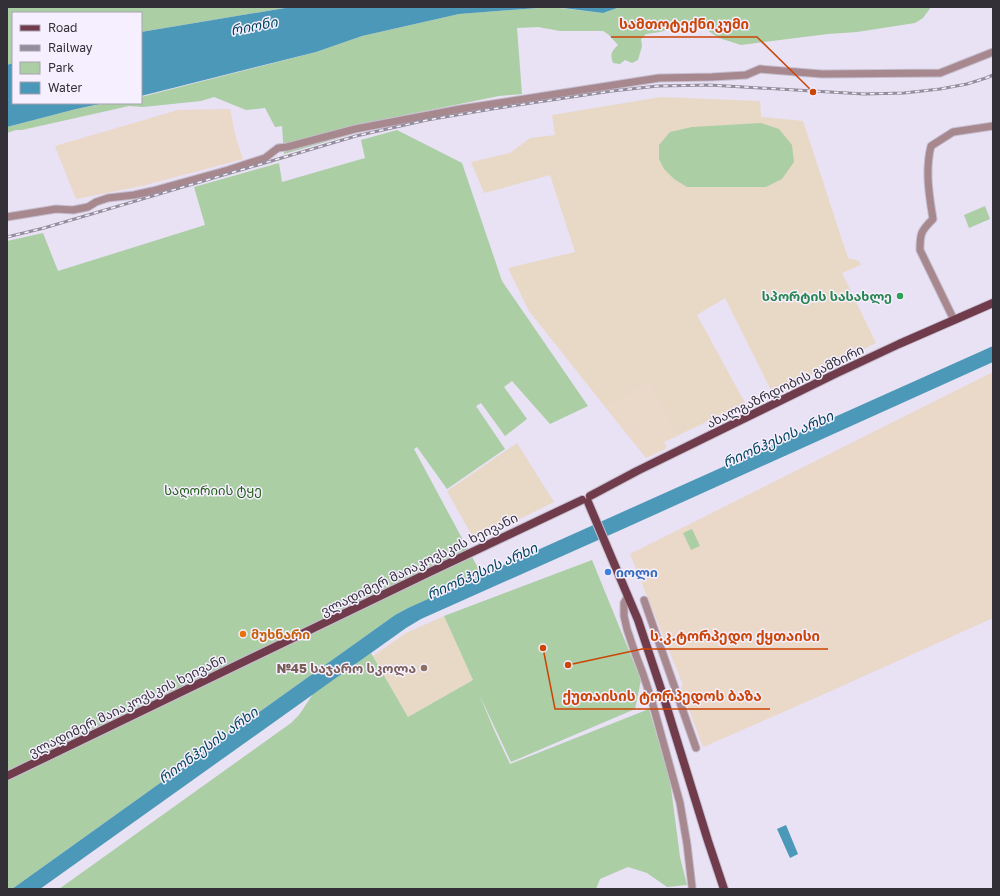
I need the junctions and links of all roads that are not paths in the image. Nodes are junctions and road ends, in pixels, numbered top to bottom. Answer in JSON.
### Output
{"nodes":[{"id":1,"x":993,"y":52,"type":"edge"},
{"id":2,"x":993,"y":126,"type":"edge"},
{"id":3,"x":7,"y":217,"type":"edge"},
{"id":4,"x":993,"y":302,"type":"edge"},
{"id":5,"x":954,"y":320,"type":"junction"},
{"id":6,"x":587,"y":499,"type":"junction"},
{"id":7,"x":628,"y":596,"type":"junction"},
{"id":8,"x":644,"y":600,"type":"dead end"},
{"id":9,"x":696,"y":748,"type":"dead end"},
{"id":10,"x":7,"y":776,"type":"edge"},
{"id":11,"x":692,"y":887,"type":"dead end"},
{"id":12,"x":724,"y":889,"type":"edge"}],
"edges":[{"from":1,"to":3,"type":"street"},
{"from":2,"to":5,"type":"street"},
{"from":4,"to":5,"type":"main road","name":"ახალგაზრდობის გამზირი"},
{"from":5,"to":6,"type":"main road","name":"ახალგაზრდობის გამზირი"},
{"from":6,"to":7,"type":"main road"},
{"from":6,"to":10,"type":"main road","name":"ვლადიმერ მაიაკოვსკის ხეივანი"},
{"from":7,"to":11,"type":"street"},
{"from":7,"to":12,"type":"main road"},
{"from":8,"to":9,"type":"street"}]}
